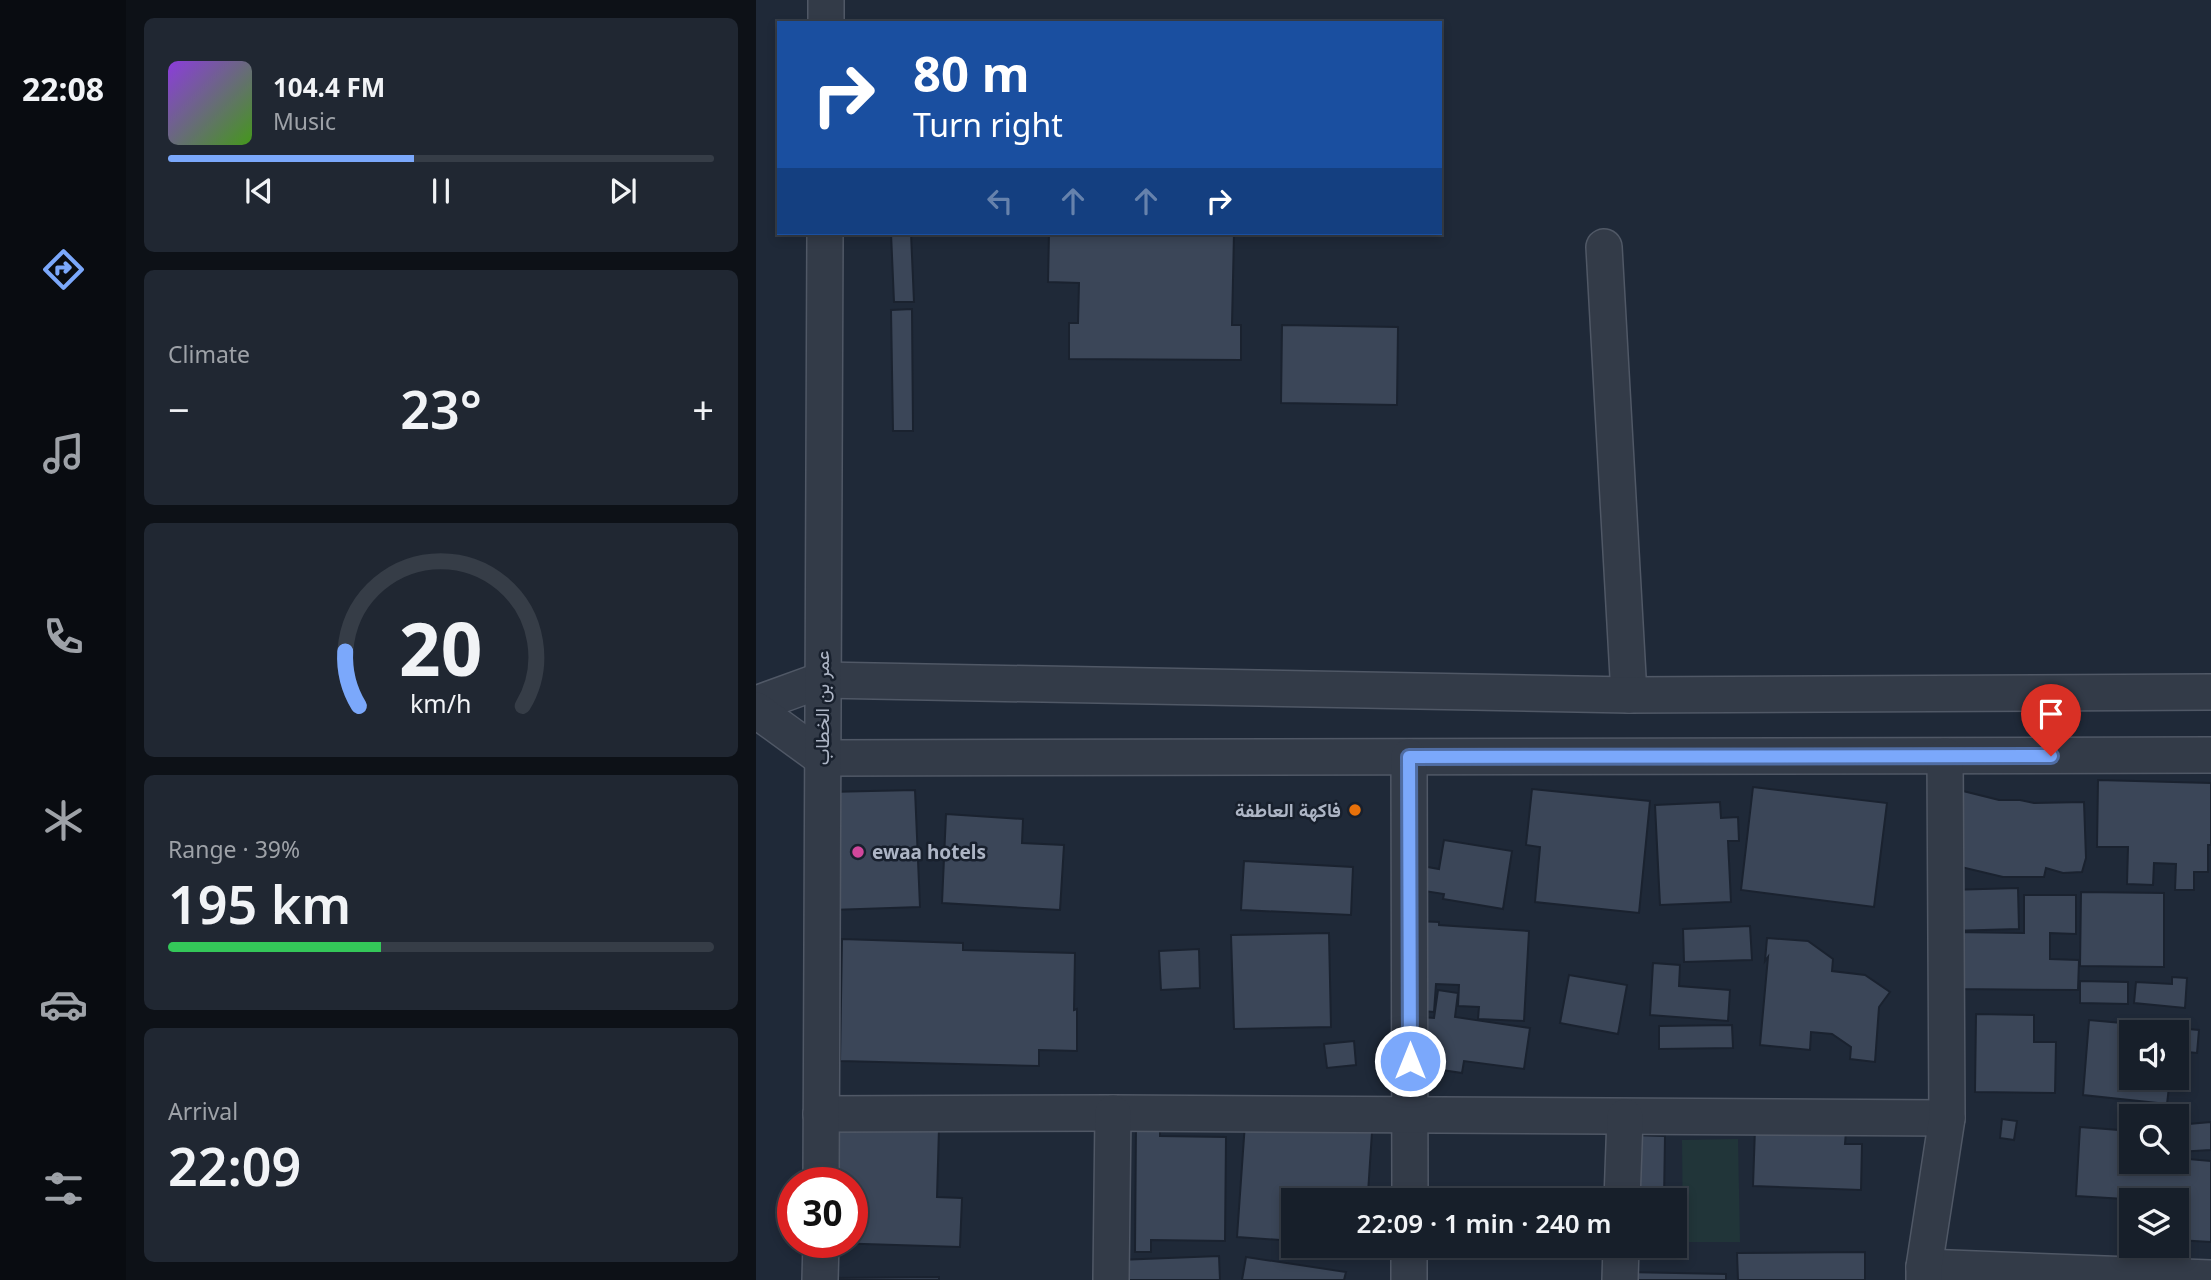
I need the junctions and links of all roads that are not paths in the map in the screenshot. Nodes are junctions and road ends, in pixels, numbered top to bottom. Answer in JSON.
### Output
{"nodes":[{"id":1,"x":826,"y":0,"type":"edge"},
{"id":2,"x":826,"y":21,"type":"edge"},
{"id":3,"x":825,"y":235,"type":"edge"},
{"id":4,"x":1604,"y":247,"type":"dead end"},
{"id":5,"x":822,"y":680,"type":"junction"},
{"id":6,"x":2211,"y":692,"type":"edge"},
{"id":7,"x":1629,"y":695,"type":"junction"},
{"id":8,"x":756,"y":704,"type":"edge"},
{"id":9,"x":756,"y":710,"type":"edge"},
{"id":10,"x":2211,"y":755,"type":"edge"},
{"id":11,"x":1945,"y":756,"type":"junction"},
{"id":12,"x":1409,"y":757,"type":"junction"},
{"id":13,"x":821,"y":758,"type":"junction"},
{"id":14,"x":1112,"y":1113,"type":"junction"},
{"id":15,"x":821,"y":1114,"type":"junction"},
{"id":16,"x":1410,"y":1116,"type":"junction"},
{"id":17,"x":1625,"y":1117,"type":"junction"},
{"id":18,"x":1947,"y":1118,"type":"junction"},
{"id":19,"x":821,"y":1167,"type":"edge"},
{"id":20,"x":1410,"y":1188,"type":"edge"},
{"id":21,"x":1622,"y":1188,"type":"edge"},
{"id":22,"x":821,"y":1258,"type":"edge"},
{"id":23,"x":1409,"y":1258,"type":"edge"},
{"id":24,"x":1621,"y":1258,"type":"edge"},
{"id":25,"x":1924,"y":1273,"type":"edge"},
{"id":26,"x":2211,"y":1278,"type":"edge"},
{"id":27,"x":820,"y":1280,"type":"edge"},
{"id":28,"x":1111,"y":1280,"type":"edge"},
{"id":29,"x":1409,"y":1280,"type":"edge"},
{"id":30,"x":1620,"y":1280,"type":"edge"}],
"edges":[{"from":1,"to":2,"type":"street"},
{"from":3,"to":5,"type":"street","name":"عمر بن الخطاب"},
{"from":4,"to":7,"type":"street"},
{"from":5,"to":7,"type":"street"},
{"from":5,"to":8,"type":"street"},
{"from":5,"to":13,"type":"street","name":"عمر بن الخطاب"},
{"from":6,"to":7,"type":"street"},
{"from":9,"to":13,"type":"street"},
{"from":10,"to":11,"type":"street"},
{"from":11,"to":12,"type":"street"},
{"from":11,"to":18,"type":"street"},
{"from":12,"to":13,"type":"street"},
{"from":12,"to":16,"type":"street"},
{"from":13,"to":15,"type":"street","name":"عمر بن الخطاب"},
{"from":14,"to":15,"type":"street"},
{"from":14,"to":16,"type":"street"},
{"from":14,"to":28,"type":"street"},
{"from":15,"to":19,"type":"street","name":"عمر بن الخطاب"},
{"from":16,"to":17,"type":"street"},
{"from":16,"to":20,"type":"street"},
{"from":17,"to":18,"type":"street"},
{"from":17,"to":21,"type":"street"},
{"from":18,"to":25,"type":"street"},
{"from":22,"to":27,"type":"street"},
{"from":23,"to":29,"type":"street"},
{"from":24,"to":30,"type":"street"},
{"from":25,"to":26,"type":"street"}]}
